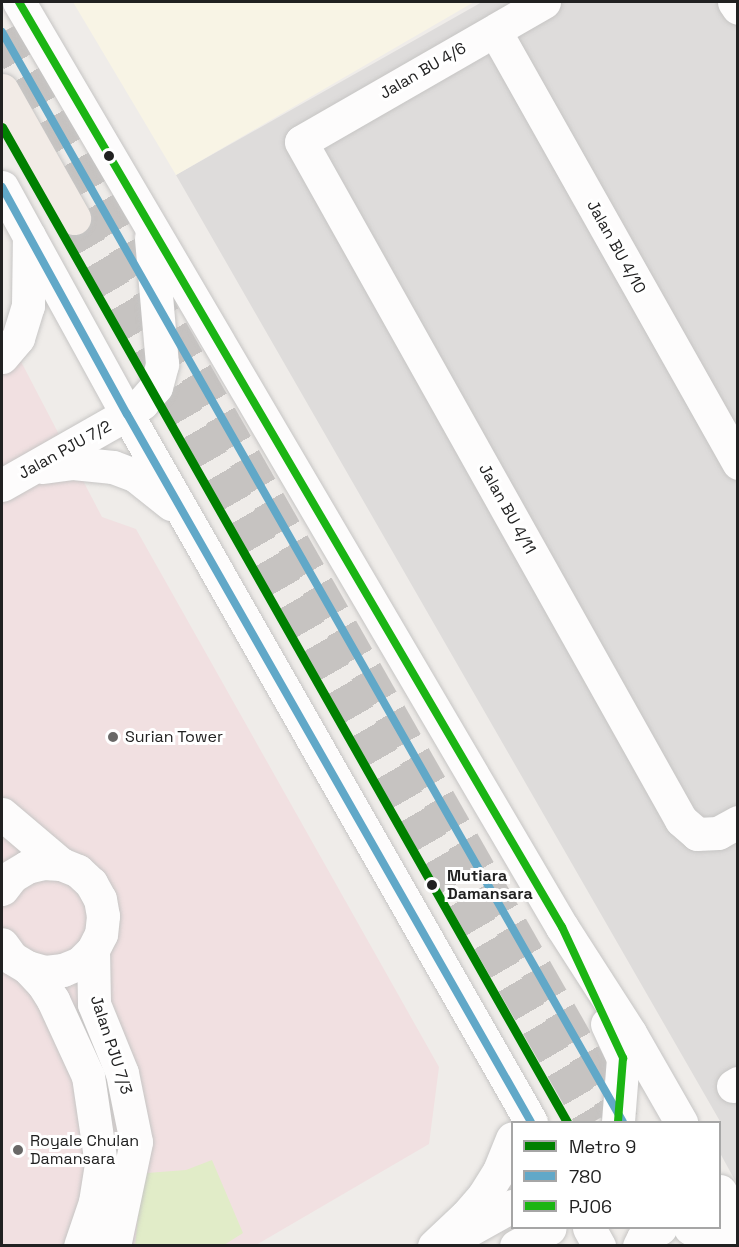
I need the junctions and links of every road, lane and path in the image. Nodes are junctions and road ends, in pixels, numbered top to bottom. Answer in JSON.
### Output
{"nodes":[{"id":1,"x":19,"y":2,"type":"edge"},
{"id":2,"x":544,"y":2,"type":"edge"},
{"id":3,"x":734,"y":2,"type":"edge"},
{"id":4,"x":738,"y":8,"type":"edge"},
{"id":5,"x":495,"y":31,"type":"junction"},
{"id":6,"x":2,"y":90,"type":"edge"},
{"id":7,"x":301,"y":142,"type":"joint"},
{"id":8,"x":2,"y":187,"type":"edge"},
{"id":9,"x":74,"y":218,"type":"tunnel mouth"},
{"id":10,"x":150,"y":226,"type":"junction"},
{"id":11,"x":29,"y":234,"type":"junction"},
{"id":12,"x":2,"y":357,"type":"edge"},
{"id":13,"x":127,"y":414,"type":"junction"},
{"id":14,"x":738,"y":463,"type":"edge"},
{"id":15,"x":33,"y":468,"type":"junction"},
{"id":16,"x":2,"y":485,"type":"edge"},
{"id":17,"x":184,"y":514,"type":"junction"},
{"id":18,"x":2,"y":814,"type":"edge"},
{"id":19,"x":738,"y":822,"type":"edge"},
{"id":20,"x":61,"y":864,"type":"junction"},
{"id":21,"x":2,"y":889,"type":"edge"},
{"id":22,"x":562,"y":927,"type":"junction"},
{"id":23,"x":2,"y":944,"type":"edge"},
{"id":24,"x":93,"y":950,"type":"junction"},
{"id":25,"x":27,"y":967,"type":"junction"},
{"id":26,"x":523,"y":1117,"type":"edge"},
{"id":27,"x":618,"y":1121,"type":"edge"},
{"id":28,"x":680,"y":1121,"type":"edge"},
{"id":29,"x":511,"y":1142,"type":"edge"},
{"id":30,"x":721,"y":1193,"type":"edge"},
{"id":31,"x":511,"y":1207,"type":"edge"},
{"id":32,"x":721,"y":1227,"type":"edge"},
{"id":33,"x":738,"y":1228,"type":"edge"},
{"id":34,"x":546,"y":1229,"type":"edge"},
{"id":35,"x":590,"y":1229,"type":"edge"},
{"id":36,"x":657,"y":1229,"type":"edge"},
{"id":37,"x":694,"y":1229,"type":"edge"},
{"id":38,"x":80,"y":1245,"type":"edge"},
{"id":39,"x":114,"y":1245,"type":"edge"},
{"id":40,"x":434,"y":1245,"type":"edge"},
{"id":41,"x":440,"y":1245,"type":"edge"},
{"id":42,"x":516,"y":1245,"type":"edge"},
{"id":43,"x":599,"y":1245,"type":"edge"},
{"id":44,"x":639,"y":1245,"type":"edge"},
{"id":45,"x":723,"y":1245,"type":"edge"},
{"id":46,"x":738,"y":1245,"type":"edge"}],
"edges":[{"from":1,"to":10,"type":"street"},
{"from":2,"to":5,"type":"street","name":"Jalan BU 4/6"},
{"from":3,"to":4,"type":"street"},
{"from":5,"to":7,"type":"street","name":"Jalan BU 4/6"},
{"from":5,"to":14,"type":"street","name":"Jalan BU 4/10"},
{"from":6,"to":9,"type":"main road"},
{"from":7,"to":19,"type":"street","name":"Jalan BU 4/11"},
{"from":8,"to":11,"type":"street"},
{"from":10,"to":13,"type":"street","name":"Jalan PJU 7/2"},
{"from":10,"to":22,"type":"street"},
{"from":11,"to":12,"type":"street"},
{"from":11,"to":13,"type":"street"},
{"from":13,"to":15,"type":"street","name":"Jalan PJU 7/2"},
{"from":13,"to":17,"type":"street"},
{"from":15,"to":16,"type":"street","name":"Jalan PJU 7/2"},
{"from":15,"to":17,"type":"street"},
{"from":17,"to":26,"type":"street"},
{"from":18,"to":20,"type":"street","name":"Jalan PJU 7/3"},
{"from":20,"to":21,"type":"street"},
{"from":20,"to":24,"type":"street","name":"Jalan PJU 7/3"},
{"from":22,"to":27,"type":"street"},
{"from":22,"to":28,"type":"street"},
{"from":23,"to":25,"type":"street","name":"Jalan PJU 7/3"},
{"from":24,"to":25,"type":"street"},
{"from":24,"to":39,"type":"street","name":"Jalan PJU 7/3"},
{"from":25,"to":38,"type":"street","name":"Jalan PJU 7/3"},
{"from":29,"to":40,"type":"street"},
{"from":30,"to":33,"type":"street"},
{"from":31,"to":41,"type":"street"},
{"from":32,"to":46,"type":"street"},
{"from":34,"to":42,"type":"street"},
{"from":35,"to":43,"type":"street"},
{"from":36,"to":44,"type":"street"},
{"from":37,"to":45,"type":"street"}]}
